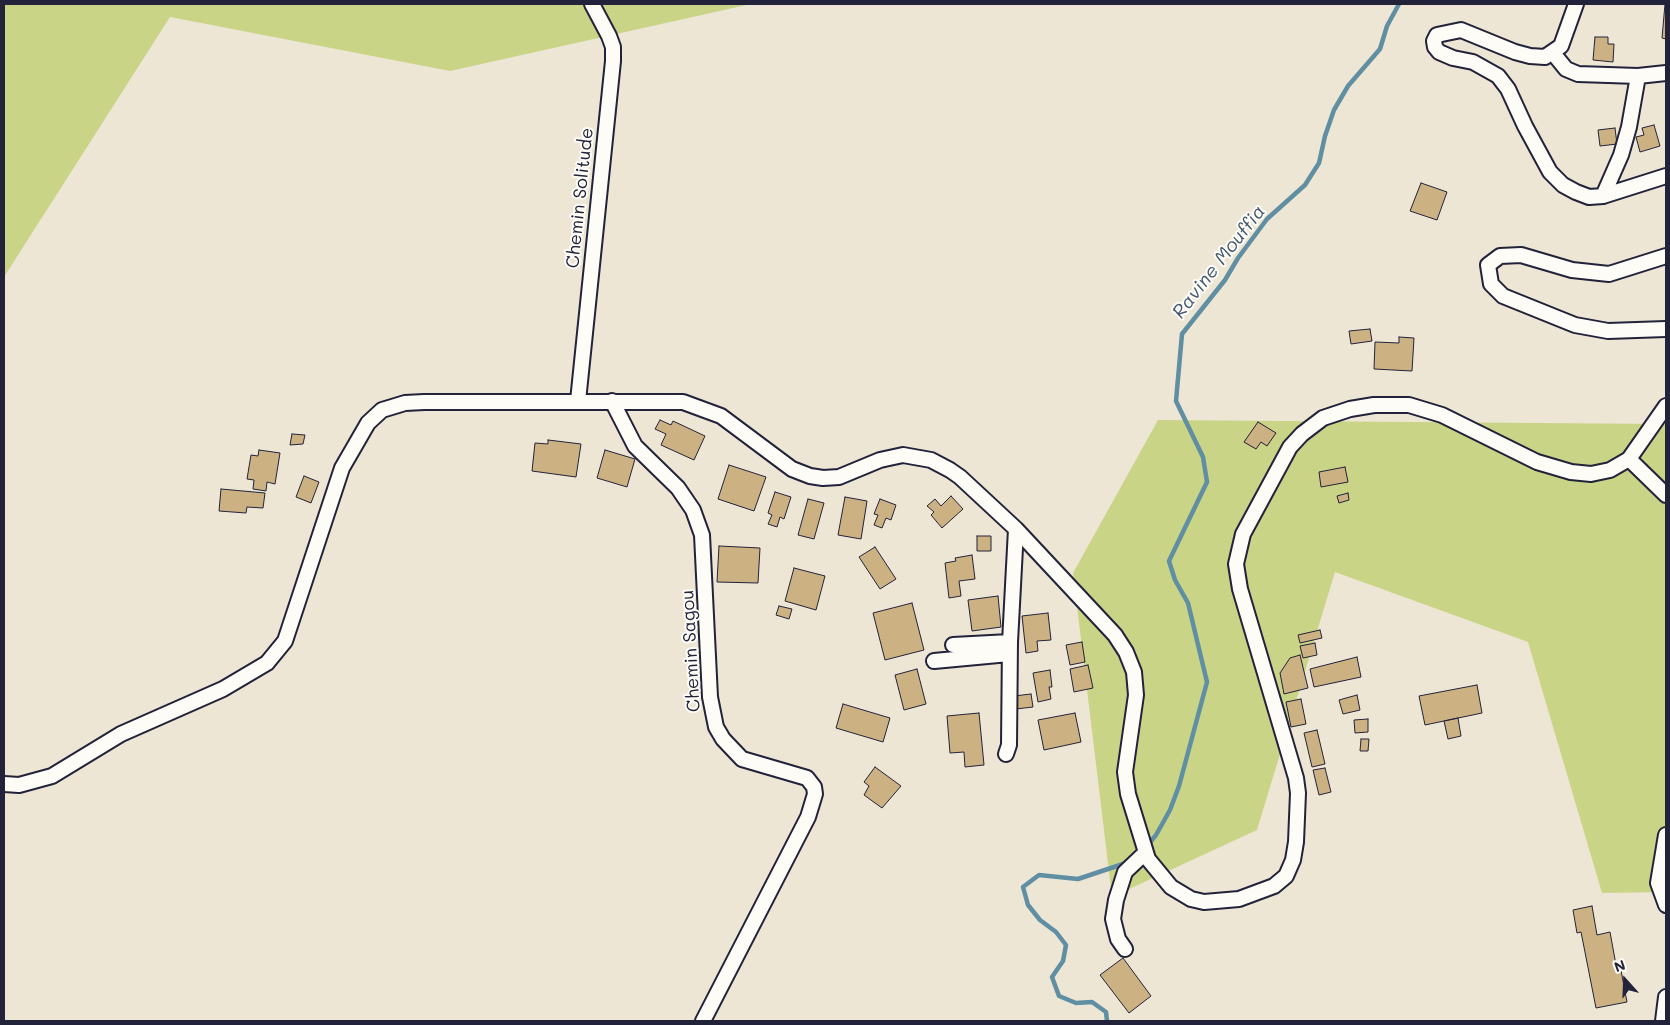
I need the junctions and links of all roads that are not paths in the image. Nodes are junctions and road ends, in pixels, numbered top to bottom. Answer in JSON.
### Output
{"nodes":[{"id":1,"x":592,"y":4,"type":"edge"},
{"id":2,"x":1576,"y":4,"type":"edge"},
{"id":3,"x":1553,"y":53,"type":"junction"},
{"id":4,"x":1666,"y":73,"type":"edge"},
{"id":5,"x":1638,"y":76,"type":"junction"},
{"id":6,"x":1666,"y":176,"type":"edge"},
{"id":7,"x":1603,"y":196,"type":"junction"},
{"id":8,"x":1666,"y":256,"type":"edge"},
{"id":9,"x":1666,"y":329,"type":"edge"},
{"id":10,"x":578,"y":401,"type":"junction"},
{"id":11,"x":612,"y":401,"type":"junction"},
{"id":12,"x":1666,"y":406,"type":"edge"},
{"id":13,"x":1629,"y":459,"type":"junction"},
{"id":14,"x":1666,"y":495,"type":"edge"},
{"id":15,"x":1016,"y":529,"type":"junction"},
{"id":16,"x":953,"y":646,"type":"dead end"},
{"id":17,"x":1010,"y":648,"type":"junction"},
{"id":18,"x":934,"y":662,"type":"dead end"},
{"id":19,"x":1006,"y":754,"type":"dead end"},
{"id":20,"x":4,"y":784,"type":"edge"},
{"id":21,"x":1666,"y":835,"type":"edge"},
{"id":22,"x":1145,"y":853,"type":"junction"},
{"id":23,"x":1666,"y":905,"type":"edge"},
{"id":24,"x":1126,"y":949,"type":"dead end"},
{"id":25,"x":1666,"y":997,"type":"edge"},
{"id":26,"x":703,"y":1021,"type":"edge"},
{"id":27,"x":1663,"y":1021,"type":"edge"}],
"edges":[{"from":1,"to":10,"type":"street","name":"Chemin Solitude"},
{"from":2,"to":3,"type":"street"},
{"from":3,"to":5,"type":"street"},
{"from":3,"to":7,"type":"street"},
{"from":4,"to":5,"type":"street"},
{"from":5,"to":7,"type":"street"},
{"from":6,"to":7,"type":"street"},
{"from":8,"to":9,"type":"street"},
{"from":10,"to":11,"type":"street"},
{"from":10,"to":20,"type":"street"},
{"from":11,"to":15,"type":"street"},
{"from":11,"to":26,"type":"street","name":"Chemin Sagou"},
{"from":12,"to":13,"type":"street"},
{"from":13,"to":14,"type":"street"},
{"from":13,"to":22,"type":"street"},
{"from":15,"to":17,"type":"street"},
{"from":15,"to":22,"type":"street"},
{"from":16,"to":17,"type":"street"},
{"from":17,"to":18,"type":"street"},
{"from":17,"to":19,"type":"street"},
{"from":21,"to":23,"type":"street"},
{"from":22,"to":24,"type":"street"},
{"from":25,"to":27,"type":"street"}]}
